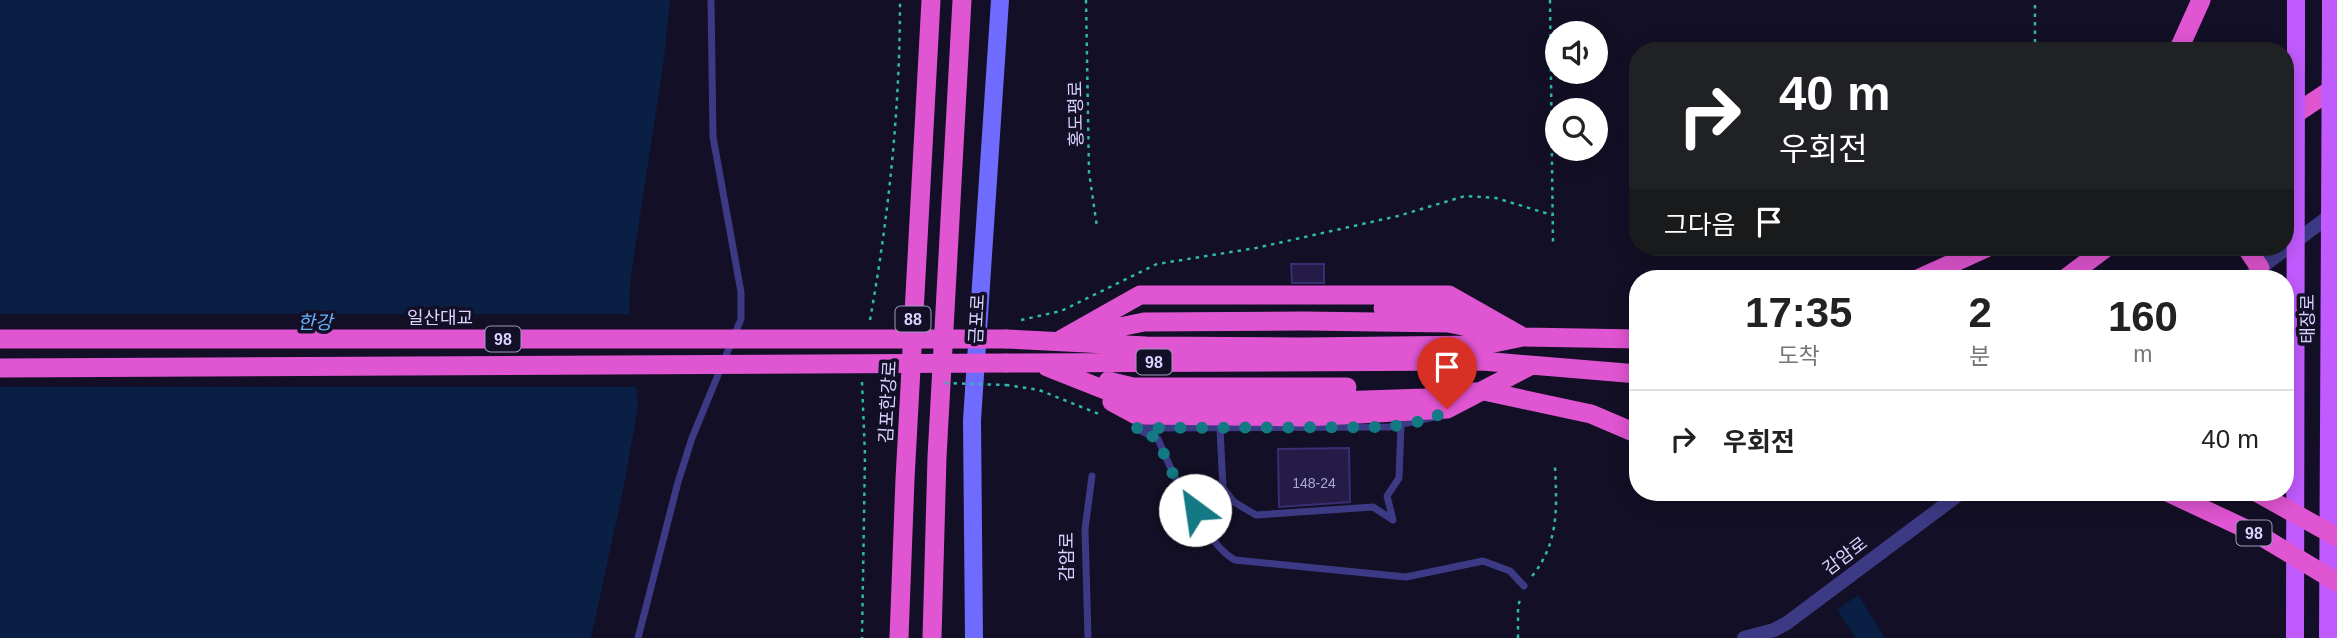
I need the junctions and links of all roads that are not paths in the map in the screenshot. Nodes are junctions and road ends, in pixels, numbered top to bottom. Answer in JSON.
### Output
{"nodes":[{"id":1,"x":711,"y":0,"type":"edge"},
{"id":2,"x":931,"y":0,"type":"edge"},
{"id":3,"x":962,"y":0,"type":"edge"},
{"id":4,"x":1000,"y":0,"type":"edge"},
{"id":5,"x":2201,"y":0,"type":"edge"},
{"id":6,"x":2296,"y":0,"type":"edge"},
{"id":7,"x":2331,"y":8,"type":"edge"},
{"id":8,"x":2182,"y":42,"type":"edge"},
{"id":9,"x":2337,"y":86,"type":"edge"},
{"id":10,"x":2294,"y":115,"type":"edge"},
{"id":11,"x":2337,"y":210,"type":"edge"},
{"id":12,"x":2294,"y":242,"type":"edge"},
{"id":13,"x":1969,"y":256,"type":"edge"},
{"id":14,"x":2095,"y":256,"type":"edge"},
{"id":15,"x":2276,"y":256,"type":"edge"},
{"id":16,"x":1938,"y":270,"type":"edge"},
{"id":17,"x":2077,"y":270,"type":"edge"},
{"id":18,"x":2257,"y":270,"type":"edge"},
{"id":19,"x":1523,"y":337,"type":"junction"},
{"id":20,"x":1629,"y":338,"type":"edge"},
{"id":21,"x":0,"y":339,"type":"edge"},
{"id":22,"x":1062,"y":339,"type":"junction"},
{"id":23,"x":1036,"y":363,"type":"junction"},
{"id":24,"x":1528,"y":367,"type":"junction"},
{"id":25,"x":0,"y":368,"type":"edge"},
{"id":26,"x":1629,"y":373,"type":"edge"},
{"id":27,"x":1484,"y":391,"type":"junction"},
{"id":28,"x":1447,"y":409,"type":"junction"},
{"id":29,"x":1401,"y":425,"type":"junction"},
{"id":30,"x":1220,"y":429,"type":"junction"},
{"id":31,"x":1629,"y":430,"type":"edge"},
{"id":32,"x":1092,"y":476,"type":"dead end"},
{"id":33,"x":1950,"y":501,"type":"edge"},
{"id":34,"x":2185,"y":501,"type":"edge"},
{"id":35,"x":2272,"y":501,"type":"edge"},
{"id":36,"x":2337,"y":537,"type":"edge"},
{"id":37,"x":2337,"y":582,"type":"edge"},
{"id":38,"x":1524,"y":586,"type":"road end"},
{"id":39,"x":1775,"y":634,"type":"edge"},
{"id":40,"x":638,"y":638,"type":"edge"},
{"id":41,"x":899,"y":638,"type":"edge"},
{"id":42,"x":932,"y":638,"type":"edge"},
{"id":43,"x":974,"y":638,"type":"edge"},
{"id":44,"x":1087,"y":638,"type":"edge"},
{"id":45,"x":1744,"y":638,"type":"edge"},
{"id":46,"x":2295,"y":638,"type":"edge"},
{"id":47,"x":2328,"y":638,"type":"edge"}],
"edges":[{"from":1,"to":40,"type":"lane"},
{"from":2,"to":41,"type":"highway","name":"김포한강로","number":"88"},
{"from":3,"to":42,"type":"highway","number":"88"},
{"from":4,"to":43,"type":"main road","name":"금포로"},
{"from":5,"to":8,"type":"highway"},
{"from":6,"to":46,"type":"main road","name":"태장로","bridge":true},
{"from":7,"to":47,"type":"main road","name":"태장로","bridge":true},
{"from":9,"to":10,"type":"highway"},
{"from":11,"to":12,"type":"street"},
{"from":13,"to":16,"type":"highway"},
{"from":14,"to":17,"type":"highway"},
{"from":15,"to":18,"type":"street"},
{"from":19,"to":20,"type":"highway","number":"98"},
{"from":19,"to":22,"type":"highway","number":"98"},
{"from":19,"to":22,"type":"highway"},
{"from":21,"to":22,"type":"highway","name":"일산대교","number":"98","bridge":true},
{"from":23,"to":24,"type":"highway","number":"98"},
{"from":23,"to":25,"type":"highway","number":"98","bridge":true},
{"from":23,"to":27,"type":"highway"},
{"from":23,"to":28,"type":"highway"},
{"from":24,"to":26,"type":"highway","number":"98"},
{"from":24,"to":27,"type":"highway"},
{"from":27,"to":28,"type":"highway"},
{"from":27,"to":31,"type":"highway"},
{"from":28,"to":29,"type":"lane"},
{"from":29,"to":30,"type":"lane"},
{"from":29,"to":30,"type":"lane"},
{"from":30,"to":38,"type":"lane"},
{"from":32,"to":44,"type":"lane","name":"감암로"},
{"from":33,"to":39,"type":"street","name":"감암로"},
{"from":34,"to":37,"type":"highway","number":"98","bridge":true},
{"from":35,"to":36,"type":"highway","number":"98","bridge":true},
{"from":39,"to":45,"type":"street","name":"감암로"}]}
